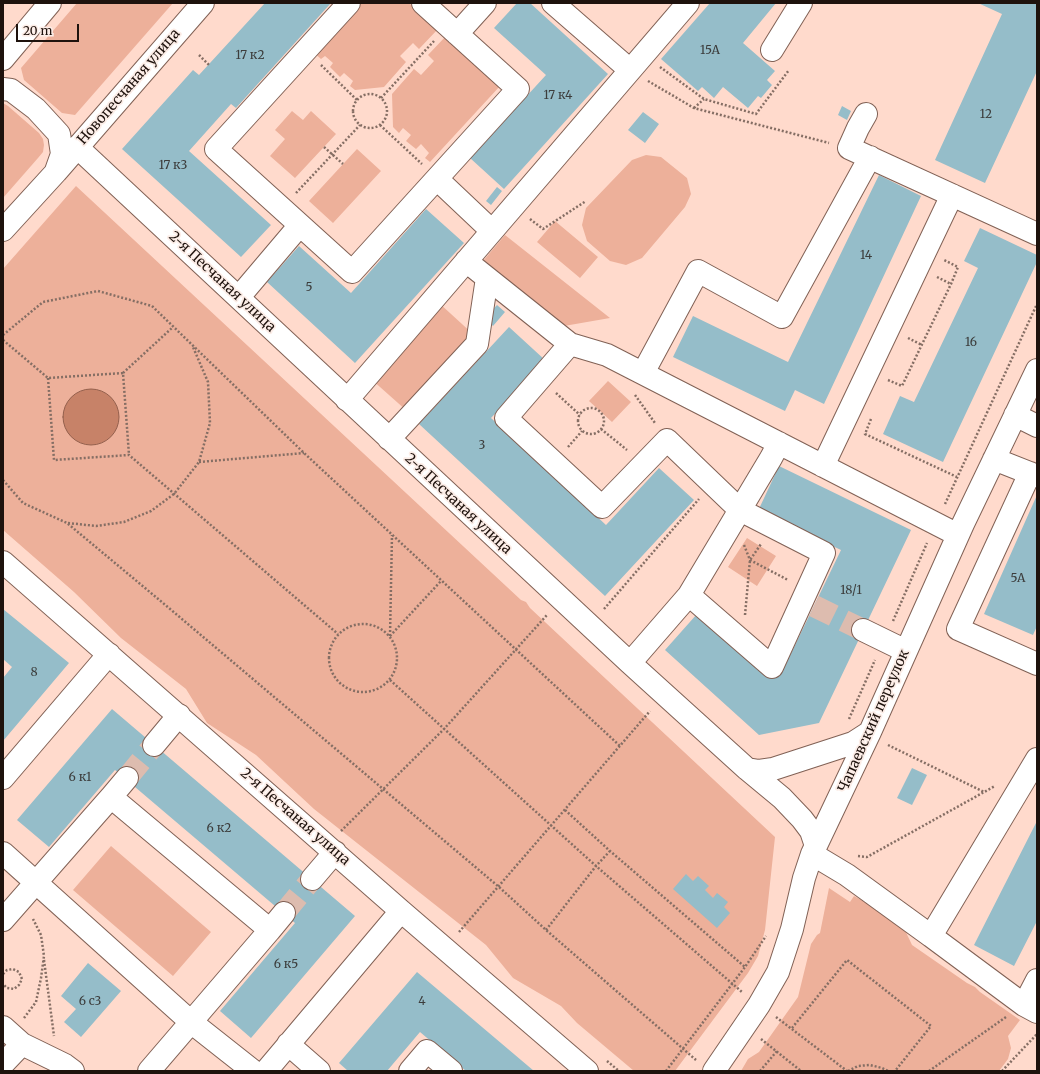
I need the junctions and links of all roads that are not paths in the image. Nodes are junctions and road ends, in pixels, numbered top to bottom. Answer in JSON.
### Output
{"nodes":[{"id":1,"x":50,"y":3,"type":"edge"},
{"id":2,"x":203,"y":3,"type":"edge"},
{"id":3,"x":348,"y":3,"type":"edge"},
{"id":4,"x":423,"y":3,"type":"edge"},
{"id":5,"x":485,"y":3,"type":"edge"},
{"id":6,"x":553,"y":3,"type":"edge"},
{"id":7,"x":688,"y":3,"type":"edge"},
{"id":8,"x":801,"y":3,"type":"edge"},
{"id":9,"x":453,"y":30,"type":"junction"},
{"id":10,"x":772,"y":50,"type":"dead end"},
{"id":11,"x":3,"y":59,"type":"edge"},
{"id":12,"x":630,"y":70,"type":"junction"},
{"id":13,"x":3,"y":89,"type":"edge"},
{"id":14,"x":866,"y":114,"type":"dead end"},
{"id":15,"x":77,"y":147,"type":"junction"},
{"id":16,"x":870,"y":157,"type":"junction"},
{"id":17,"x":56,"y":172,"type":"junction"},
{"id":18,"x":437,"y":179,"type":"junction"},
{"id":19,"x":952,"y":195,"type":"junction"},
{"id":20,"x":300,"y":225,"type":"junction"},
{"id":21,"x":3,"y":230,"type":"edge"},
{"id":22,"x":492,"y":231,"type":"junction"},
{"id":23,"x":1037,"y":234,"type":"edge"},
{"id":24,"x":466,"y":261,"type":"junction"},
{"id":25,"x":487,"y":278,"type":"junction"},
{"id":26,"x":239,"y":297,"type":"junction"},
{"id":27,"x":570,"y":344,"type":"junction"},
{"id":28,"x":1037,"y":370,"type":"edge"},
{"id":29,"x":638,"y":382,"type":"junction"},
{"id":30,"x":347,"y":400,"type":"junction"},
{"id":31,"x":1015,"y":415,"type":"junction"},
{"id":32,"x":1037,"y":426,"type":"edge"},
{"id":33,"x":389,"y":439,"type":"junction"},
{"id":34,"x":779,"y":443,"type":"junction"},
{"id":35,"x":994,"y":459,"type":"junction"},
{"id":36,"x":823,"y":466,"type":"junction"},
{"id":37,"x":1034,"y":474,"type":"edge"},
{"id":38,"x":740,"y":510,"type":"junction"},
{"id":39,"x":958,"y":536,"type":"junction"},
{"id":40,"x":3,"y":562,"type":"edge"},
{"id":41,"x":689,"y":595,"type":"junction"},
{"id":42,"x":863,"y":630,"type":"tunnel mouth"},
{"id":43,"x":906,"y":651,"type":"junction"},
{"id":44,"x":109,"y":654,"type":"junction"},
{"id":45,"x":630,"y":663,"type":"junction"},
{"id":46,"x":1037,"y":664,"type":"edge"},
{"id":47,"x":179,"y":715,"type":"junction"},
{"id":48,"x":877,"y":738,"type":"junction"},
{"id":49,"x":154,"y":745,"type":"tunnel mouth"},
{"id":50,"x":1037,"y":759,"type":"edge"},
{"id":51,"x":748,"y":769,"type":"junction"},
{"id":52,"x":3,"y":778,"type":"edge"},
{"id":53,"x":127,"y":778,"type":"tunnel mouth"},
{"id":54,"x":111,"y":797,"type":"junction"},
{"id":55,"x":338,"y":842,"type":"junction"},
{"id":56,"x":814,"y":850,"type":"junction"},
{"id":57,"x":3,"y":853,"type":"edge"},
{"id":58,"x":312,"y":879,"type":"tunnel mouth"},
{"id":59,"x":36,"y":882,"type":"junction"},
{"id":60,"x":401,"y":911,"type":"junction"},
{"id":61,"x":284,"y":913,"type":"tunnel mouth"},
{"id":62,"x":3,"y":920,"type":"edge"},
{"id":63,"x":270,"y":930,"type":"junction"},
{"id":64,"x":931,"y":936,"type":"junction"},
{"id":65,"x":1037,"y":980,"type":"edge"},
{"id":66,"x":1030,"y":1008,"type":"edge"},
{"id":67,"x":191,"y":1022,"type":"junction"},
{"id":68,"x":12,"y":1034,"type":"edge"},
{"id":69,"x":288,"y":1044,"type":"junction"},
{"id":70,"x":3,"y":1064,"type":"edge"},
{"id":71,"x":66,"y":1066,"type":"edge"},
{"id":72,"x":708,"y":1068,"type":"edge"},
{"id":73,"x":149,"y":1071,"type":"edge"},
{"id":74,"x":253,"y":1071,"type":"edge"},
{"id":75,"x":266,"y":1071,"type":"edge"},
{"id":76,"x":319,"y":1071,"type":"edge"},
{"id":77,"x":410,"y":1071,"type":"edge"},
{"id":78,"x":450,"y":1071,"type":"edge"},
{"id":79,"x":587,"y":1071,"type":"edge"}],
"edges":[{"from":1,"to":11,"type":"street"},
{"from":2,"to":15,"type":"street","name":"Новопесчаная улица"},
{"from":3,"to":20,"type":"street"},
{"from":4,"to":9,"type":"street"},
{"from":5,"to":9,"type":"street"},
{"from":6,"to":12,"type":"street"},
{"from":7,"to":12,"type":"street"},
{"from":8,"to":10,"type":"street"},
{"from":9,"to":18,"type":"street"},
{"from":12,"to":22,"type":"street"},
{"from":13,"to":17,"type":"street"},
{"from":14,"to":16,"type":"street"},
{"from":15,"to":17,"type":"street","name":"Новопесчаная улица"},
{"from":15,"to":26,"type":"street","name":"2-я Песчаная улица"},
{"from":16,"to":19,"type":"street"},
{"from":16,"to":29,"type":"street"},
{"from":17,"to":21,"type":"street","name":"Новопесчаная улица"},
{"from":18,"to":20,"type":"street"},
{"from":18,"to":22,"type":"street"},
{"from":19,"to":23,"type":"street"},
{"from":19,"to":36,"type":"street"},
{"from":20,"to":26,"type":"street"},
{"from":22,"to":24,"type":"street"},
{"from":24,"to":25,"type":"street"},
{"from":24,"to":30,"type":"street"},
{"from":25,"to":27,"type":"street"},
{"from":25,"to":33,"type":"street"},
{"from":26,"to":30,"type":"street","name":"2-я Песчаная улица"},
{"from":27,"to":29,"type":"street"},
{"from":27,"to":38,"type":"street"},
{"from":28,"to":31,"type":"street","name":"Чапаевский переулок"},
{"from":29,"to":34,"type":"street"},
{"from":30,"to":33,"type":"street","name":"2-я Песчаная улица"},
{"from":31,"to":32,"type":"street"},
{"from":31,"to":35,"type":"street","name":"Чапаевский переулок"},
{"from":33,"to":45,"type":"street","name":"2-я Песчаная улица"},
{"from":34,"to":36,"type":"street"},
{"from":34,"to":38,"type":"street"},
{"from":35,"to":37,"type":"street"},
{"from":35,"to":39,"type":"street","name":"Чапаевский переулок"},
{"from":36,"to":39,"type":"street"},
{"from":37,"to":46,"type":"street"},
{"from":38,"to":41,"type":"street"},
{"from":38,"to":41,"type":"street"},
{"from":39,"to":43,"type":"street","name":"Чапаевский переулок"},
{"from":40,"to":44,"type":"street","name":"2-я Песчаная улица"},
{"from":41,"to":45,"type":"street"},
{"from":42,"to":43,"type":"street"},
{"from":43,"to":48,"type":"street","name":"Чапаевский переулок"},
{"from":44,"to":47,"type":"street","name":"2-я Песчаная улица"},
{"from":44,"to":52,"type":"street"},
{"from":45,"to":51,"type":"street","name":"2-я Песчаная улица"},
{"from":47,"to":49,"type":"street"},
{"from":47,"to":55,"type":"street","name":"2-я Песчаная улица"},
{"from":48,"to":51,"type":"street"},
{"from":48,"to":56,"type":"street","name":"Чапаевский переулок"},
{"from":50,"to":64,"type":"street"},
{"from":51,"to":56,"type":"street","name":"2-я Песчаная улица"},
{"from":53,"to":54,"type":"street"},
{"from":54,"to":59,"type":"street"},
{"from":54,"to":63,"type":"street"},
{"from":55,"to":58,"type":"street"},
{"from":55,"to":60,"type":"street","name":"2-я Песчаная улица"},
{"from":56,"to":64,"type":"street"},
{"from":56,"to":72,"type":"street","name":"Чапаевский переулок"},
{"from":57,"to":59,"type":"street"},
{"from":59,"to":62,"type":"street"},
{"from":59,"to":67,"type":"street"},
{"from":60,"to":69,"type":"street"},
{"from":60,"to":79,"type":"street","name":"2-я Песчаная улица"},
{"from":61,"to":63,"type":"street"},
{"from":63,"to":67,"type":"street"},
{"from":64,"to":66,"type":"street"},
{"from":65,"to":66,"type":"street"},
{"from":67,"to":73,"type":"street"},
{"from":67,"to":74,"type":"street"},
{"from":68,"to":70,"type":"street"},
{"from":68,"to":71,"type":"street"},
{"from":69,"to":75,"type":"street"},
{"from":69,"to":76,"type":"street"},
{"from":77,"to":78,"type":"street"}]}
